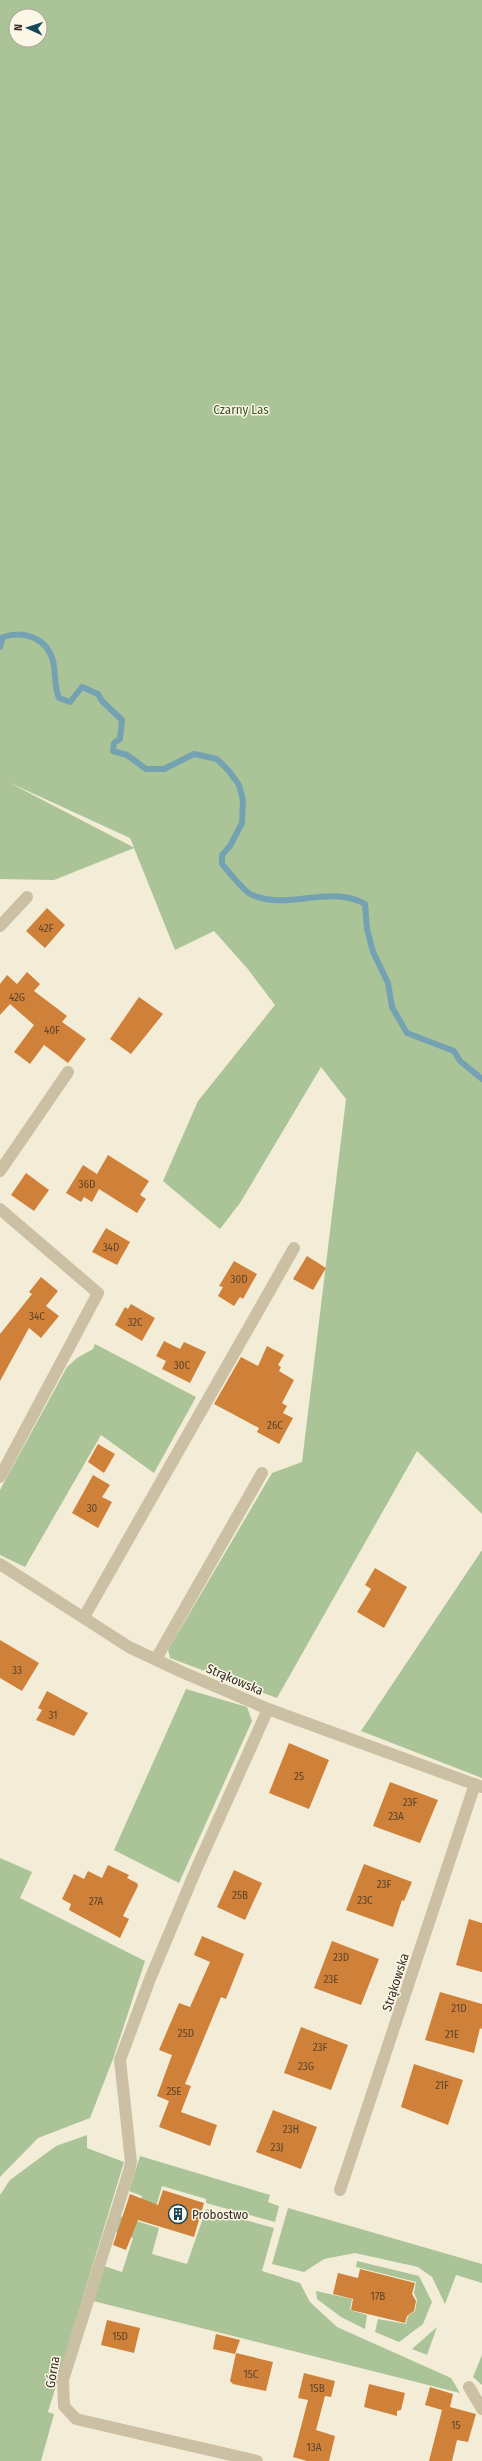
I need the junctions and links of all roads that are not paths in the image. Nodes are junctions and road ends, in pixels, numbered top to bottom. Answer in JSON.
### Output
{"nodes":[{"id":1,"x":27,"y":897,"type":"dead end"},
{"id":2,"x":0,"y":926,"type":"edge"},
{"id":3,"x":68,"y":1072,"type":"dead end"},
{"id":4,"x":0,"y":1171,"type":"edge"},
{"id":5,"x":0,"y":1209,"type":"edge"},
{"id":6,"x":294,"y":1248,"type":"dead end"},
{"id":7,"x":262,"y":1473,"type":"dead end"},
{"id":8,"x":0,"y":1477,"type":"edge"},
{"id":9,"x":0,"y":1564,"type":"edge"},
{"id":10,"x":84,"y":1617,"type":"junction"},
{"id":11,"x":156,"y":1659,"type":"junction"},
{"id":12,"x":268,"y":1709,"type":"junction"},
{"id":13,"x":479,"y":1785,"type":"edge"},
{"id":14,"x":340,"y":2190,"type":"dead end"},
{"id":15,"x":469,"y":2387,"type":"dead end"},
{"id":16,"x":482,"y":2409,"type":"edge"},
{"id":17,"x":257,"y":2461,"type":"edge"}],
"edges":[{"from":1,"to":2,"type":"street"},
{"from":3,"to":4,"type":"street"},
{"from":5,"to":8,"type":"street"},
{"from":6,"to":10,"type":"street"},
{"from":7,"to":11,"type":"street"},
{"from":9,"to":10,"type":"street","name":"Strąkowska"},
{"from":10,"to":11,"type":"street","name":"Strąkowska"},
{"from":11,"to":12,"type":"street","name":"Strąkowska"},
{"from":12,"to":13,"type":"street","name":"Strąkowska"},
{"from":12,"to":17,"type":"street","name":"Górna"},
{"from":13,"to":14,"type":"street","name":"Strąkowska"},
{"from":15,"to":16,"type":"street"}]}
